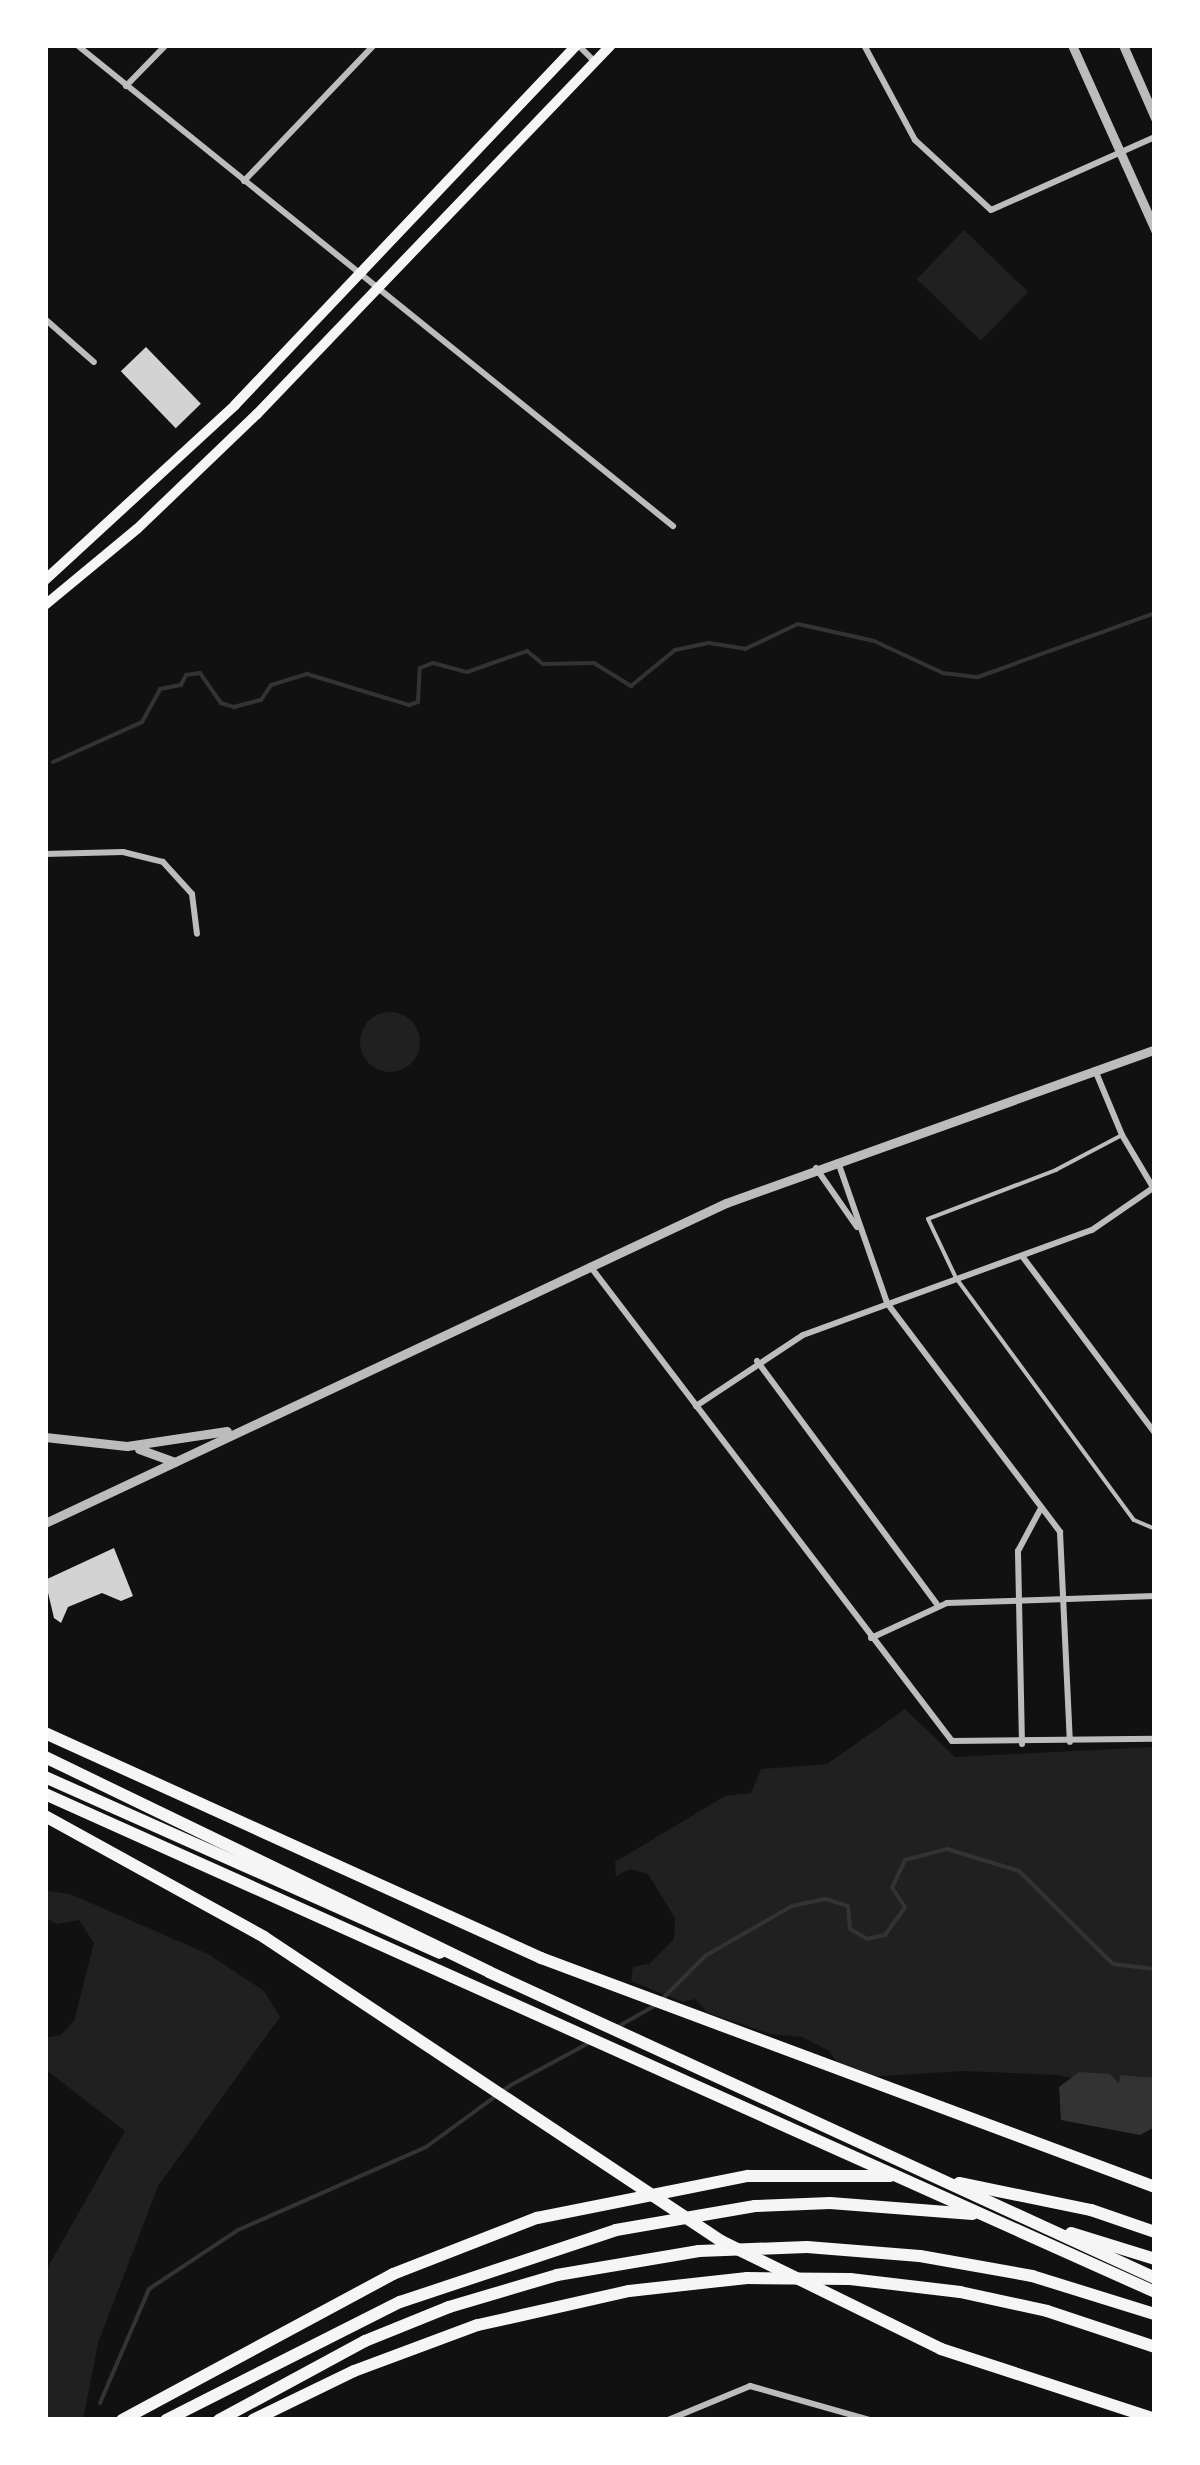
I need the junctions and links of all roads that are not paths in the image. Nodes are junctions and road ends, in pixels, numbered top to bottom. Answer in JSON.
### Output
{"nodes":[{"id":1,"x":77,"y":45,"type":"edge"},
{"id":2,"x":166,"y":45,"type":"edge"},
{"id":3,"x":374,"y":45,"type":"edge"},
{"id":4,"x":578,"y":45,"type":"edge"},
{"id":5,"x":611,"y":45,"type":"edge"},
{"id":6,"x":864,"y":45,"type":"edge"},
{"id":7,"x":1072,"y":45,"type":"edge"},
{"id":8,"x":1123,"y":45,"type":"edge"},
{"id":9,"x":594,"y":62,"type":"junction"},
{"id":10,"x":126,"y":86,"type":"junction"},
{"id":11,"x":1155,"y":118,"type":"edge"},
{"id":12,"x":1155,"y":137,"type":"edge"},
{"id":13,"x":1118,"y":154,"type":"junction"},
{"id":14,"x":244,"y":181,"type":"junction"},
{"id":15,"x":1155,"y":230,"type":"edge"},
{"id":16,"x":360,"y":275,"type":"junction"},
{"id":17,"x":378,"y":290,"type":"junction"},
{"id":18,"x":45,"y":319,"type":"edge"},
{"id":19,"x":94,"y":362,"type":"dead end"},
{"id":20,"x":673,"y":526,"type":"dead end"},
{"id":21,"x":45,"y":580,"type":"edge"},
{"id":22,"x":45,"y":605,"type":"edge"},
{"id":23,"x":45,"y":854,"type":"edge"},
{"id":24,"x":198,"y":934,"type":"dead end"},
{"id":25,"x":1155,"y":1049,"type":"edge"},
{"id":26,"x":1094,"y":1070,"type":"junction"},
{"id":27,"x":1122,"y":1136,"type":"junction"},
{"id":28,"x":838,"y":1161,"type":"junction"},
{"id":29,"x":816,"y":1168,"type":"junction"},
{"id":30,"x":1154,"y":1189,"type":"edge"},
{"id":31,"x":863,"y":1236,"type":"junction"},
{"id":32,"x":1022,"y":1256,"type":"junction"},
{"id":33,"x":590,"y":1266,"type":"junction"},
{"id":34,"x":956,"y":1278,"type":"junction"},
{"id":35,"x":886,"y":1302,"type":"junction"},
{"id":36,"x":757,"y":1360,"type":"junction"},
{"id":37,"x":696,"y":1406,"type":"junction"},
{"id":38,"x":244,"y":1427,"type":"junction"},
{"id":39,"x":1155,"y":1433,"type":"edge"},
{"id":40,"x":45,"y":1437,"type":"edge"},
{"id":41,"x":127,"y":1446,"type":"junction"},
{"id":42,"x":175,"y":1462,"type":"junction"},
{"id":43,"x":1040,"y":1510,"type":"junction"},
{"id":44,"x":45,"y":1523,"type":"edge"},
{"id":45,"x":1155,"y":1529,"type":"edge"},
{"id":46,"x":1155,"y":1596,"type":"edge"},
{"id":47,"x":1065,"y":1599,"type":"junction"},
{"id":48,"x":1018,"y":1600,"type":"junction"},
{"id":49,"x":936,"y":1604,"type":"junction"},
{"id":50,"x":871,"y":1638,"type":"junction"},
{"id":51,"x":45,"y":1733,"type":"edge"},
{"id":52,"x":1155,"y":1739,"type":"edge"},
{"id":53,"x":1070,"y":1742,"type":"junction"},
{"id":54,"x":1022,"y":1744,"type":"junction"},
{"id":55,"x":45,"y":1757,"type":"edge"},
{"id":56,"x":45,"y":1778,"type":"edge"},
{"id":57,"x":45,"y":1794,"type":"edge"},
{"id":58,"x":45,"y":1816,"type":"edge"},
{"id":59,"x":489,"y":1972,"type":"junction"},
{"id":60,"x":1155,"y":2187,"type":"edge"},
{"id":61,"x":1155,"y":2232,"type":"edge"},
{"id":62,"x":1155,"y":2258,"type":"edge"},
{"id":63,"x":1155,"y":2278,"type":"edge"},
{"id":64,"x":1155,"y":2292,"type":"edge"},
{"id":65,"x":1155,"y":2314,"type":"edge"},
{"id":66,"x":1155,"y":2347,"type":"edge"},
{"id":67,"x":122,"y":2420,"type":"edge"},
{"id":68,"x":166,"y":2420,"type":"edge"},
{"id":69,"x":218,"y":2420,"type":"edge"},
{"id":70,"x":253,"y":2420,"type":"edge"},
{"id":71,"x":668,"y":2420,"type":"edge"},
{"id":72,"x":870,"y":2420,"type":"edge"},
{"id":73,"x":1155,"y":2420,"type":"edge"}],
"edges":[{"from":1,"to":10,"type":"street"},
{"from":2,"to":10,"type":"street"},
{"from":3,"to":14,"type":"street"},
{"from":4,"to":9,"type":"street"},
{"from":4,"to":16,"type":"main road"},
{"from":5,"to":9,"type":"main road"},
{"from":6,"to":13,"type":"street"},
{"from":7,"to":13,"type":"street"},
{"from":8,"to":11,"type":"street"},
{"from":9,"to":17,"type":"main road"},
{"from":10,"to":14,"type":"street"},
{"from":12,"to":13,"type":"street"},
{"from":13,"to":15,"type":"street"},
{"from":14,"to":16,"type":"street"},
{"from":16,"to":17,"type":"street"},
{"from":16,"to":21,"type":"main road"},
{"from":17,"to":20,"type":"street"},
{"from":17,"to":22,"type":"main road"},
{"from":18,"to":19,"type":"street"},
{"from":23,"to":24,"type":"street"},
{"from":25,"to":26,"type":"street"},
{"from":26,"to":27,"type":"street"},
{"from":26,"to":28,"type":"street"},
{"from":27,"to":30,"type":"street"},
{"from":27,"to":34,"type":"lane"},
{"from":28,"to":29,"type":"street"},
{"from":28,"to":31,"type":"street"},
{"from":29,"to":31,"type":"street"},
{"from":29,"to":33,"type":"street"},
{"from":30,"to":32,"type":"street"},
{"from":31,"to":35,"type":"street"},
{"from":32,"to":34,"type":"street"},
{"from":32,"to":39,"type":"street"},
{"from":33,"to":37,"type":"street"},
{"from":33,"to":38,"type":"street"},
{"from":34,"to":35,"type":"street"},
{"from":34,"to":45,"type":"lane"},
{"from":35,"to":36,"type":"street"},
{"from":35,"to":43,"type":"street"},
{"from":36,"to":37,"type":"street"},
{"from":36,"to":49,"type":"street"},
{"from":37,"to":50,"type":"street"},
{"from":38,"to":41,"type":"street"},
{"from":38,"to":42,"type":"street"},
{"from":40,"to":41,"type":"street"},
{"from":41,"to":42,"type":"street"},
{"from":42,"to":44,"type":"street"},
{"from":43,"to":47,"type":"street"},
{"from":43,"to":48,"type":"street"},
{"from":46,"to":47,"type":"street"},
{"from":47,"to":48,"type":"street"},
{"from":47,"to":53,"type":"street"},
{"from":48,"to":49,"type":"street"},
{"from":48,"to":54,"type":"street"},
{"from":49,"to":50,"type":"street"},
{"from":50,"to":54,"type":"street"},
{"from":51,"to":60,"type":"highway"},
{"from":52,"to":53,"type":"street"},
{"from":53,"to":54,"type":"street"},
{"from":55,"to":59,"type":"highway"},
{"from":56,"to":59,"type":"highway"},
{"from":57,"to":64,"type":"highway"},
{"from":58,"to":73,"type":"highway"},
{"from":59,"to":63,"type":"highway"},
{"from":61,"to":67,"type":"highway"},
{"from":62,"to":68,"type":"highway"},
{"from":65,"to":69,"type":"highway"},
{"from":66,"to":70,"type":"highway"},
{"from":71,"to":72,"type":"street"}]}
